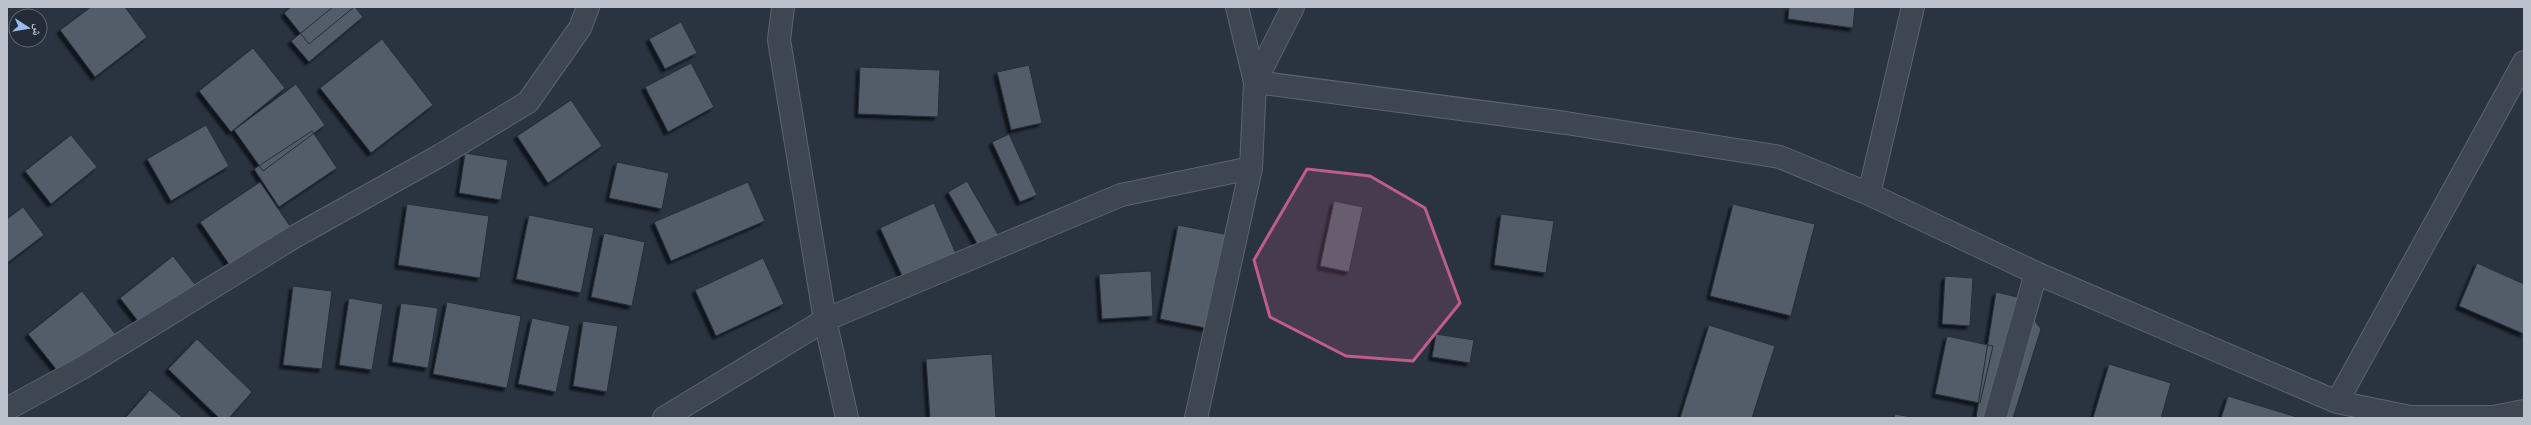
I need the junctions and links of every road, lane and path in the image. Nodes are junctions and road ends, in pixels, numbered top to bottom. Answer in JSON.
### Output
{"nodes":[{"id":1,"x":588,"y":7,"type":"edge"},
{"id":2,"x":783,"y":7,"type":"edge"},
{"id":3,"x":1237,"y":7,"type":"edge"},
{"id":4,"x":1293,"y":7,"type":"edge"},
{"id":5,"x":1913,"y":7,"type":"edge"},
{"id":6,"x":2524,"y":62,"type":"edge"},
{"id":7,"x":1255,"y":82,"type":"junction"},
{"id":8,"x":1251,"y":168,"type":"junction"},
{"id":9,"x":1869,"y":194,"type":"junction"},
{"id":10,"x":2036,"y":273,"type":"junction"},
{"id":11,"x":825,"y":320,"type":"junction"},
{"id":12,"x":2337,"y":402,"type":"junction"},
{"id":13,"x":7,"y":409,"type":"edge"},
{"id":14,"x":2524,"y":411,"type":"edge"},
{"id":15,"x":664,"y":418,"type":"edge"},
{"id":16,"x":847,"y":418,"type":"edge"},
{"id":17,"x":1196,"y":418,"type":"edge"},
{"id":18,"x":1995,"y":418,"type":"edge"}],
"edges":[{"from":1,"to":13,"type":"street"},
{"from":2,"to":11,"type":"street"},
{"from":3,"to":7,"type":"street"},
{"from":4,"to":7,"type":"street"},
{"from":5,"to":9,"type":"street"},
{"from":6,"to":12,"type":"street"},
{"from":7,"to":8,"type":"street"},
{"from":7,"to":9,"type":"street"},
{"from":8,"to":11,"type":"street"},
{"from":8,"to":17,"type":"street"},
{"from":9,"to":10,"type":"street"},
{"from":10,"to":12,"type":"street"},
{"from":10,"to":18,"type":"street"},
{"from":11,"to":15,"type":"street"},
{"from":11,"to":16,"type":"street"},
{"from":12,"to":14,"type":"street"}]}
